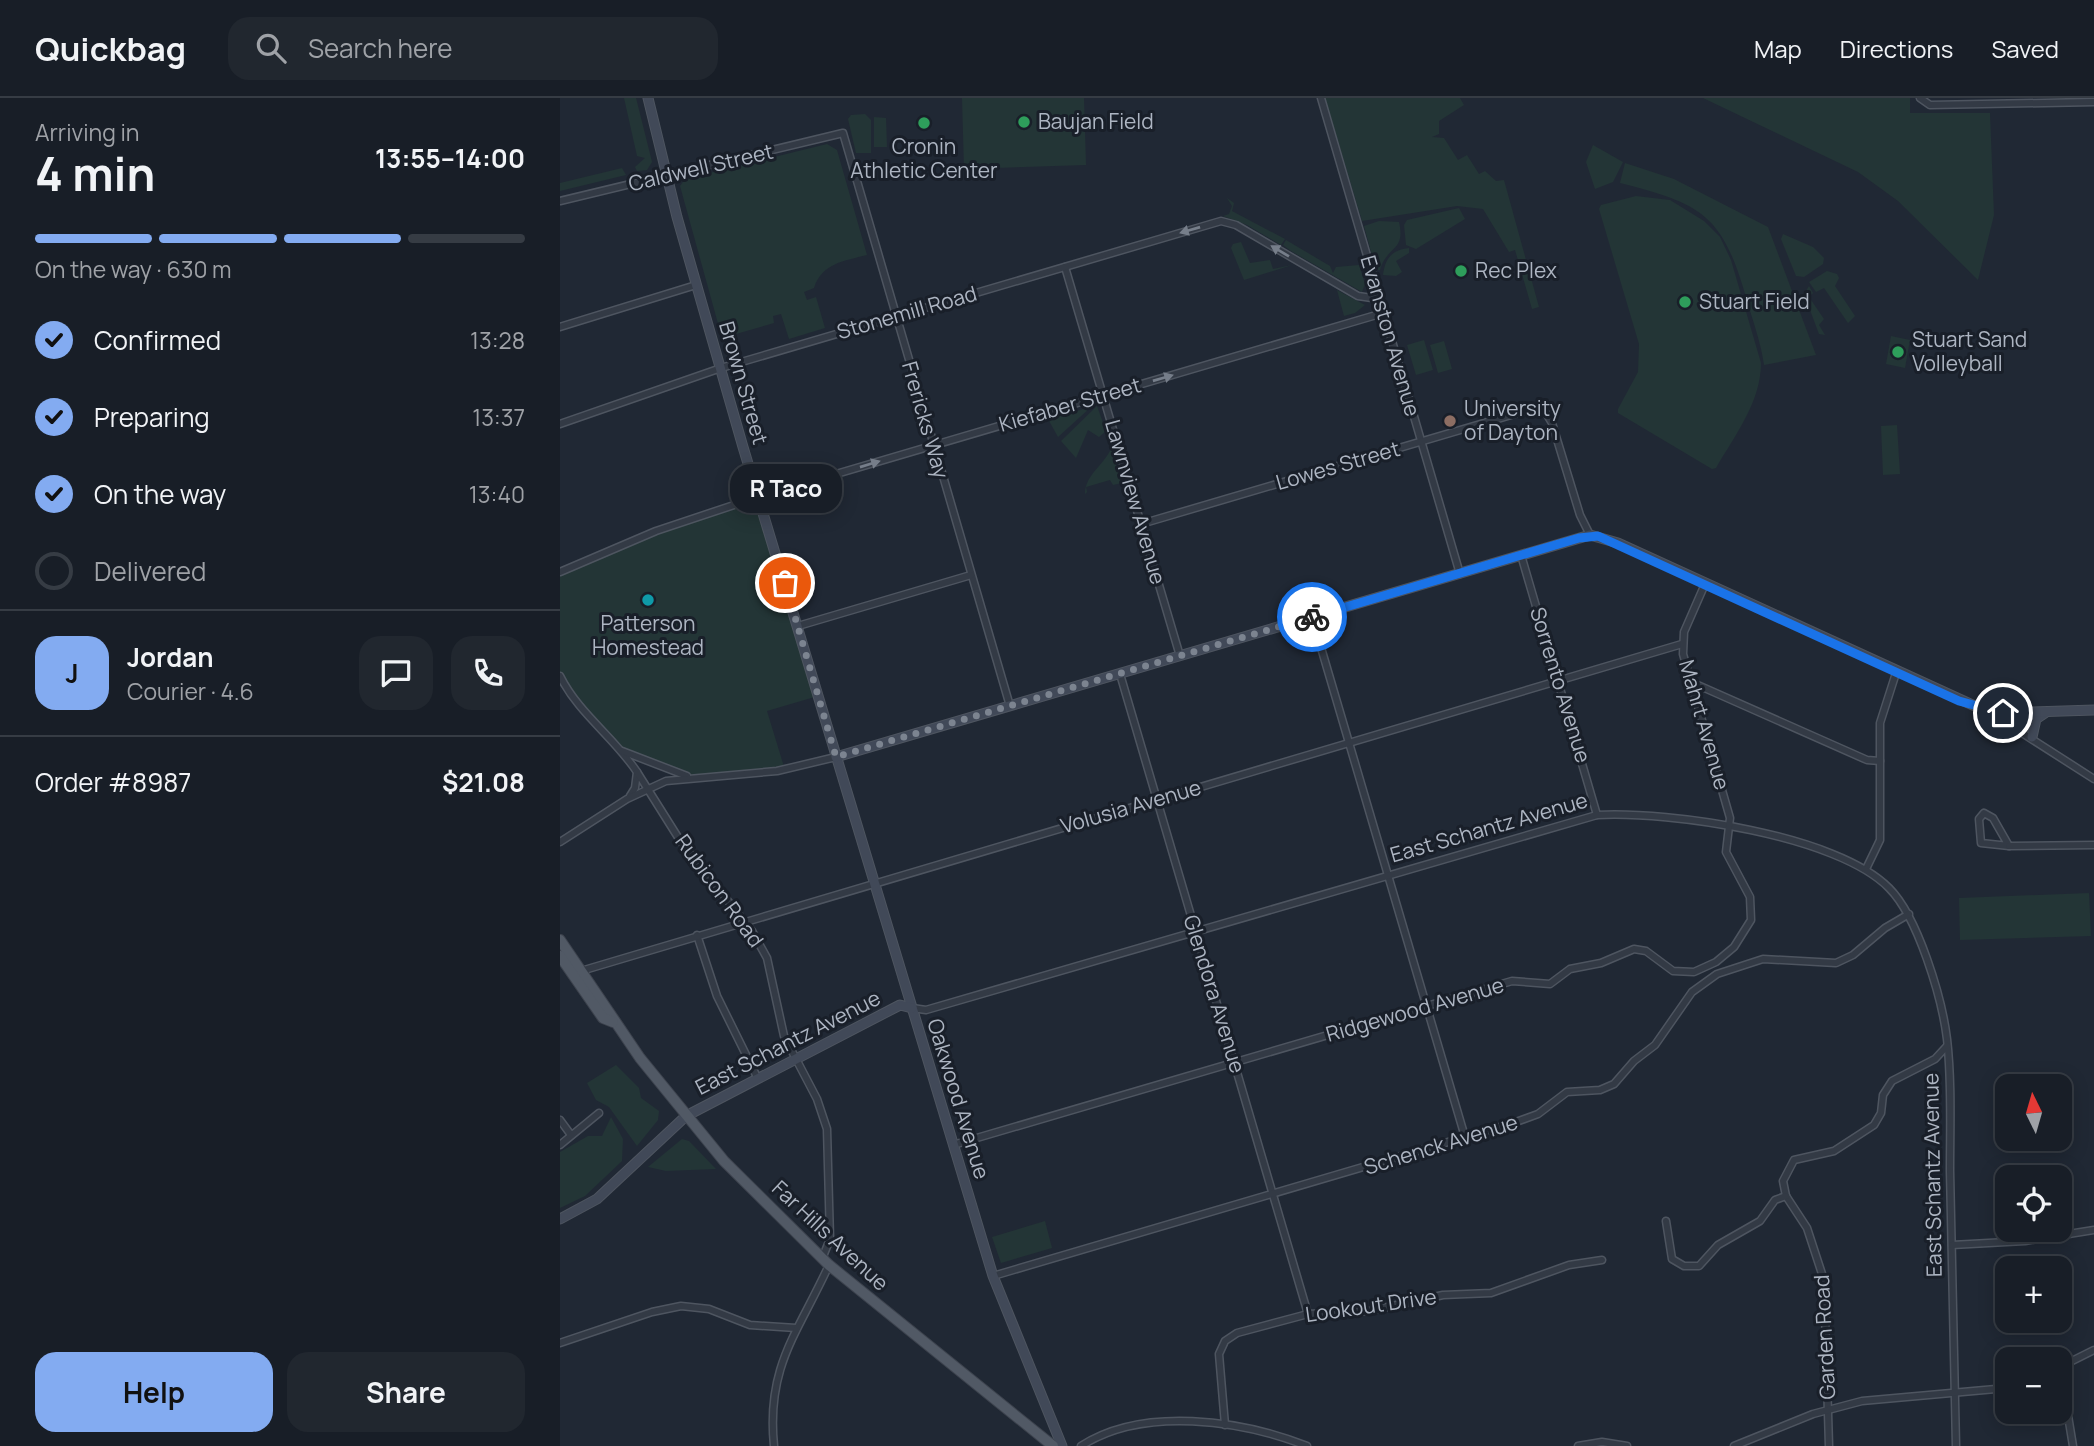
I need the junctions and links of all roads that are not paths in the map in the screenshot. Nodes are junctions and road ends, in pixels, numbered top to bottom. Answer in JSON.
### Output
{"nodes":[{"id":1,"x":648,"y":98,"type":"edge"},
{"id":2,"x":1321,"y":98,"type":"edge"},
{"id":3,"x":1920,"y":99,"type":"edge"},
{"id":4,"x":2001,"y":101,"type":"edge"},
{"id":5,"x":2094,"y":102,"type":"edge"},
{"id":6,"x":842,"y":134,"type":"joint"},
{"id":7,"x":666,"y":176,"type":"junction"},
{"id":8,"x":560,"y":201,"type":"edge"},
{"id":9,"x":1065,"y":267,"type":"junction"},
{"id":10,"x":696,"y":285,"type":"junction"},
{"id":11,"x":1378,"y":299,"type":"junction"},
{"id":12,"x":1383,"y":313,"type":"junction"},
{"id":13,"x":894,"y":316,"type":"junction"},
{"id":14,"x":560,"y":327,"type":"edge"},
{"id":15,"x":720,"y":368,"type":"junction"},
{"id":16,"x":1104,"y":395,"type":"junction"},
{"id":17,"x":560,"y":424,"type":"edge"},
{"id":18,"x":1421,"y":442,"type":"junction"},
{"id":19,"x":933,"y":445,"type":"junction"},
{"id":20,"x":758,"y":497,"type":"junction"},
{"id":21,"x":1141,"y":524,"type":"junction"},
{"id":22,"x":1590,"y":535,"type":"junction"},
{"id":23,"x":1521,"y":555,"type":"junction"},
{"id":24,"x":560,"y":572,"type":"edge"},
{"id":25,"x":1460,"y":574,"type":"junction"},
{"id":26,"x":971,"y":575,"type":"junction"},
{"id":27,"x":1705,"y":584,"type":"junction"},
{"id":28,"x":1312,"y":617,"type":"junction"},
{"id":29,"x":797,"y":626,"type":"junction"},
{"id":30,"x":1682,"y":644,"type":"junction"},
{"id":31,"x":1180,"y":656,"type":"junction"},
{"id":32,"x":1896,"y":673,"type":"junction"},
{"id":33,"x":1120,"y":674,"type":"junction"},
{"id":34,"x":560,"y":676,"type":"edge"},
{"id":35,"x":1559,"y":680,"type":"junction"},
{"id":36,"x":1691,"y":682,"type":"junction"},
{"id":37,"x":1010,"y":706,"type":"junction"},
{"id":38,"x":2094,"y":710,"type":"edge"},
{"id":39,"x":2049,"y":711,"type":"junction"},
{"id":40,"x":2003,"y":713,"type":"junction"},
{"id":41,"x":2032,"y":737,"type":"junction"},
{"id":42,"x":1349,"y":742,"type":"junction"},
{"id":43,"x":620,"y":750,"type":"junction"},
{"id":44,"x":836,"y":757,"type":"junction"},
{"id":45,"x":1880,"y":761,"type":"junction"},
{"id":46,"x":637,"y":772,"type":"junction"},
{"id":47,"x":690,"y":777,"type":"junction"},
{"id":48,"x":2094,"y":779,"type":"edge"},
{"id":49,"x":648,"y":788,"type":"junction"},
{"id":50,"x":627,"y":799,"type":"junction"},
{"id":51,"x":1157,"y":799,"type":"junction"},
{"id":52,"x":1597,"y":815,"type":"junction"},
{"id":53,"x":1730,"y":827,"type":"junction"},
{"id":54,"x":560,"y":842,"type":"edge"},
{"id":55,"x":2094,"y":845,"type":"edge"},
{"id":56,"x":2009,"y":846,"type":"junction"},
{"id":57,"x":1866,"y":869,"type":"junction"},
{"id":58,"x":1388,"y":875,"type":"junction"},
{"id":59,"x":873,"y":882,"type":"junction"},
{"id":60,"x":1909,"y":914,"type":"junction"},
{"id":61,"x":745,"y":921,"type":"junction"},
{"id":62,"x":1196,"y":932,"type":"junction"},
{"id":63,"x":698,"y":936,"type":"junction"},
{"id":64,"x":560,"y":940,"type":"edge"},
{"id":65,"x":560,"y":956,"type":"edge"},
{"id":66,"x":581,"y":971,"type":"junction"},
{"id":67,"x":1688,"y":974,"type":"junction"},
{"id":68,"x":1703,"y":982,"type":"junction"},
{"id":69,"x":1426,"y":1007,"type":"junction"},
{"id":70,"x":912,"y":1008,"type":"junction"},
{"id":71,"x":613,"y":1022,"type":"junction"},
{"id":72,"x":1947,"y":1045,"type":"junction"},
{"id":73,"x":795,"y":1058,"type":"junction"},
{"id":74,"x":1236,"y":1064,"type":"junction"},
{"id":75,"x":758,"y":1079,"type":"junction"},
{"id":76,"x":599,"y":1113,"type":"dead end"},
{"id":77,"x":686,"y":1116,"type":"junction"},
{"id":78,"x":560,"y":1120,"type":"edge"},
{"id":79,"x":571,"y":1135,"type":"junction"},
{"id":80,"x":1465,"y":1137,"type":"junction"},
{"id":81,"x":560,"y":1145,"type":"edge"},
{"id":82,"x":953,"y":1145,"type":"junction"},
{"id":83,"x":1273,"y":1194,"type":"junction"},
{"id":84,"x":1786,"y":1196,"type":"junction"},
{"id":85,"x":560,"y":1219,"type":"edge"},
{"id":86,"x":1666,"y":1221,"type":"dead end"},
{"id":87,"x":2094,"y":1230,"type":"edge"},
{"id":88,"x":1952,"y":1245,"type":"junction"},
{"id":89,"x":1602,"y":1260,"type":"dead end"},
{"id":90,"x":826,"y":1262,"type":"junction"},
{"id":91,"x":993,"y":1276,"type":"junction"},
{"id":92,"x":1308,"y":1314,"type":"junction"},
{"id":93,"x":796,"y":1328,"type":"junction"},
{"id":94,"x":560,"y":1343,"type":"edge"},
{"id":95,"x":2094,"y":1350,"type":"edge"},
{"id":96,"x":2072,"y":1361,"type":"edge"},
{"id":97,"x":1995,"y":1389,"type":"edge"},
{"id":98,"x":1955,"y":1393,"type":"junction"},
{"id":99,"x":1829,"y":1409,"type":"junction"},
{"id":100,"x":2069,"y":1424,"type":"edge"},
{"id":101,"x":1225,"y":1425,"type":"junction"},
{"id":102,"x":774,"y":1446,"type":"edge"},
{"id":103,"x":1053,"y":1446,"type":"edge"},
{"id":104,"x":1062,"y":1446,"type":"edge"},
{"id":105,"x":1081,"y":1446,"type":"edge"},
{"id":106,"x":1307,"y":1446,"type":"edge"},
{"id":107,"x":1578,"y":1446,"type":"edge"},
{"id":108,"x":1627,"y":1446,"type":"edge"},
{"id":109,"x":1734,"y":1446,"type":"edge"},
{"id":110,"x":1829,"y":1446,"type":"edge"},
{"id":111,"x":1956,"y":1446,"type":"edge"},
{"id":112,"x":2073,"y":1446,"type":"edge"}],
"edges":[{"from":1,"to":7,"type":"street","name":"Brown Street"},
{"from":2,"to":11,"type":"street","name":"Evanston Avenue"},
{"from":3,"to":4,"type":"street"},
{"from":4,"to":5,"type":"street"},
{"from":6,"to":7,"type":"street","name":"Caldwell Street"},
{"from":6,"to":13,"type":"street","name":"Frericks Way"},
{"from":7,"to":8,"type":"street","name":"Caldwell Street"},
{"from":7,"to":10,"type":"street","name":"Brown Street"},
{"from":11,"to":9,"type":"street","name":"Stonemill Road","one_way":true},
{"from":9,"to":13,"type":"street","name":"Stonemill Road"},
{"from":9,"to":16,"type":"street","name":"Lawnview Avenue"},
{"from":10,"to":14,"type":"street"},
{"from":10,"to":15,"type":"street","name":"Brown Street"},
{"from":11,"to":12,"type":"street","name":"Evanston Avenue"},
{"from":16,"to":12,"type":"street","name":"Kiefaber Street","one_way":true},
{"from":12,"to":18,"type":"street","name":"Evanston Avenue"},
{"from":13,"to":15,"type":"street","name":"Stonemill Road"},
{"from":13,"to":19,"type":"street","name":"Frericks Way"},
{"from":15,"to":17,"type":"street","name":"Stonemill Road"},
{"from":15,"to":20,"type":"street","name":"Brown Street"},
{"from":16,"to":19,"type":"street","name":"Kiefaber Street"},
{"from":16,"to":21,"type":"street","name":"Lawnview Avenue"},
{"from":18,"to":21,"type":"street","name":"Lowes Street"},
{"from":18,"to":22,"type":"street","name":"Lowes Street"},
{"from":18,"to":25,"type":"street","name":"Evanston Avenue"},
{"from":20,"to":19,"type":"street","name":"Kiefaber Street","one_way":true},
{"from":19,"to":26,"type":"street","name":"Frericks Way"},
{"from":20,"to":24,"type":"street","name":"Kiefaber Street"},
{"from":20,"to":29,"type":"street","name":"Brown Street"},
{"from":21,"to":31,"type":"street","name":"Lawnview Avenue"},
{"from":22,"to":23,"type":"street"},
{"from":22,"to":27,"type":"street"},
{"from":23,"to":25,"type":"street"},
{"from":23,"to":35,"type":"street","name":"Sorrento Avenue"},
{"from":25,"to":28,"type":"street"},
{"from":26,"to":29,"type":"street"},
{"from":26,"to":37,"type":"street","name":"Frericks Way"},
{"from":27,"to":30,"type":"street","name":"Mahrt Avenue"},
{"from":27,"to":32,"type":"street"},
{"from":28,"to":31,"type":"street"},
{"from":28,"to":42,"type":"street"},
{"from":29,"to":44,"type":"street","name":"Brown Street"},
{"from":30,"to":35,"type":"street","name":"Volusia Avenue"},
{"from":30,"to":36,"type":"street","name":"Mahrt Avenue"},
{"from":31,"to":33,"type":"street"},
{"from":32,"to":40,"type":"street"},
{"from":32,"to":45,"type":"street"},
{"from":33,"to":37,"type":"street"},
{"from":33,"to":51,"type":"street","name":"Glendora Avenue"},
{"from":34,"to":43,"type":"street","name":"Rubicon Road"},
{"from":35,"to":42,"type":"street","name":"Volusia Avenue"},
{"from":35,"to":52,"type":"street","name":"Sorrento Avenue"},
{"from":36,"to":45,"type":"street"},
{"from":36,"to":53,"type":"street","name":"Mahrt Avenue"},
{"from":37,"to":44,"type":"street"},
{"from":38,"to":39,"type":"street"},
{"from":39,"to":40,"type":"street"},
{"from":39,"to":41,"type":"street"},
{"from":40,"to":41,"type":"street"},
{"from":41,"to":48,"type":"street"},
{"from":42,"to":51,"type":"street","name":"Volusia Avenue"},
{"from":42,"to":58,"type":"street"},
{"from":43,"to":46,"type":"street","name":"Rubicon Road"},
{"from":43,"to":47,"type":"street","name":"Rubicon Road"},
{"from":44,"to":47,"type":"street"},
{"from":44,"to":59,"type":"street","name":"Oakwood Avenue"},
{"from":45,"to":57,"type":"street"},
{"from":46,"to":49,"type":"street","name":"Rubicon Road"},
{"from":46,"to":50,"type":"street"},
{"from":47,"to":49,"type":"street"},
{"from":49,"to":50,"type":"street"},
{"from":49,"to":61,"type":"street","name":"Rubicon Road"},
{"from":50,"to":54,"type":"street"},
{"from":51,"to":59,"type":"street","name":"Volusia Avenue"},
{"from":51,"to":62,"type":"street","name":"Glendora Avenue"},
{"from":52,"to":53,"type":"street","name":"East Schantz Avenue"},
{"from":52,"to":58,"type":"street","name":"East Schantz Avenue"},
{"from":53,"to":57,"type":"street","name":"East Schantz Avenue"},
{"from":53,"to":67,"type":"street"},
{"from":55,"to":56,"type":"street"},
{"from":56,"to":56,"type":"street"},
{"from":57,"to":60,"type":"street","name":"East Schantz Avenue"},
{"from":58,"to":62,"type":"street","name":"East Schantz Avenue"},
{"from":58,"to":69,"type":"street"},
{"from":59,"to":61,"type":"street","name":"Volusia Avenue"},
{"from":59,"to":70,"type":"street","name":"Oakwood Avenue"},
{"from":60,"to":68,"type":"street","name":"Schenck Avenue"},
{"from":60,"to":72,"type":"street","name":"East Schantz Avenue"},
{"from":61,"to":63,"type":"street","name":"Volusia Avenue"},
{"from":61,"to":73,"type":"street","name":"Rubicon Road"},
{"from":62,"to":70,"type":"street","name":"East Schantz Avenue"},
{"from":62,"to":74,"type":"street","name":"Glendora Avenue"},
{"from":63,"to":66,"type":"street","name":"Volusia Avenue"},
{"from":63,"to":75,"type":"street"},
{"from":64,"to":66,"type":"main road","name":"Far Hills Avenue"},
{"from":65,"to":71,"type":"main road","name":"Far Hills Avenue"},
{"from":66,"to":71,"type":"main road","name":"Far Hills Avenue"},
{"from":67,"to":68,"type":"street","name":"Ridgewood Avenue"},
{"from":67,"to":69,"type":"street","name":"Ridgewood Avenue"},
{"from":68,"to":80,"type":"street","name":"Schenck Avenue"},
{"from":69,"to":74,"type":"street","name":"Ridgewood Avenue"},
{"from":69,"to":80,"type":"street"},
{"from":70,"to":73,"type":"street","name":"East Schantz Avenue"},
{"from":70,"to":82,"type":"street","name":"Oakwood Avenue"},
{"from":71,"to":77,"type":"main road","name":"Far Hills Avenue"},
{"from":72,"to":84,"type":"street"},
{"from":72,"to":88,"type":"street","name":"East Schantz Avenue"},
{"from":73,"to":75,"type":"street","name":"East Schantz Avenue"},
{"from":73,"to":90,"type":"street","name":"Rubicon Road"},
{"from":74,"to":82,"type":"street","name":"Ridgewood Avenue"},
{"from":74,"to":83,"type":"street","name":"Glendora Avenue"},
{"from":75,"to":77,"type":"street","name":"East Schantz Avenue"},
{"from":76,"to":79,"type":"street"},
{"from":77,"to":85,"type":"street","name":"East Schantz Avenue"},
{"from":77,"to":90,"type":"main road","name":"Far Hills Avenue"},
{"from":78,"to":79,"type":"street"},
{"from":79,"to":81,"type":"street"},
{"from":80,"to":83,"type":"street","name":"Schenck Avenue"},
{"from":82,"to":91,"type":"street","name":"Oakwood Avenue"},
{"from":83,"to":91,"type":"street","name":"Schenck Avenue"},
{"from":83,"to":92,"type":"street","name":"Glendora Avenue"},
{"from":84,"to":86,"type":"street"},
{"from":84,"to":99,"type":"street","name":"Garden Road"},
{"from":87,"to":88,"type":"street"},
{"from":88,"to":98,"type":"street","name":"East Schantz Avenue"},
{"from":89,"to":92,"type":"street","name":"Lookout Drive"},
{"from":90,"to":93,"type":"street","name":"Rubicon Road"},
{"from":90,"to":103,"type":"main road","name":"Far Hills Avenue"},
{"from":91,"to":104,"type":"street","name":"Oakwood Avenue"},
{"from":92,"to":101,"type":"street","name":"Lookout Drive"},
{"from":93,"to":94,"type":"street"},
{"from":93,"to":102,"type":"street","name":"Rubicon Road"},
{"from":95,"to":96,"type":"street"},
{"from":97,"to":98,"type":"street"},
{"from":98,"to":99,"type":"street"},
{"from":98,"to":111,"type":"street","name":"East Schantz Avenue"},
{"from":99,"to":109,"type":"street"},
{"from":99,"to":110,"type":"street","name":"Garden Road"},
{"from":100,"to":112,"type":"street"},
{"from":101,"to":105,"type":"street"},
{"from":101,"to":106,"type":"street"},
{"from":107,"to":108,"type":"street"}]}
